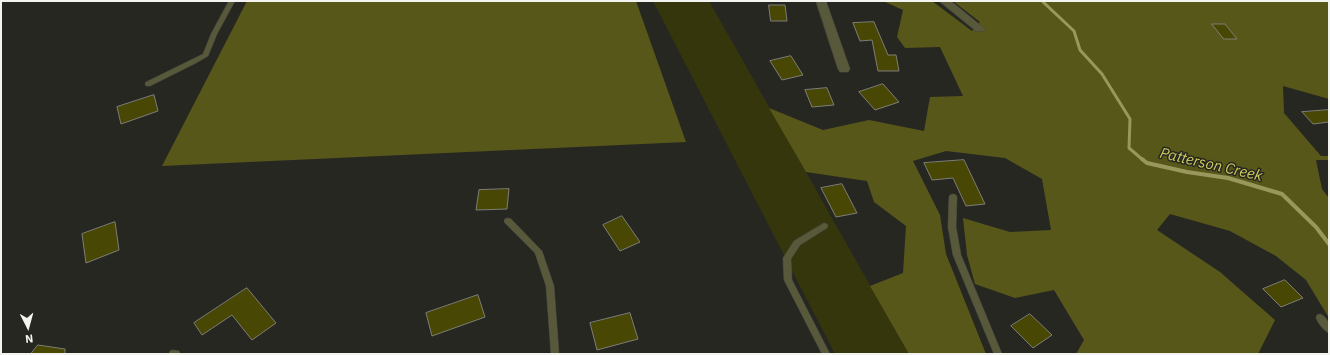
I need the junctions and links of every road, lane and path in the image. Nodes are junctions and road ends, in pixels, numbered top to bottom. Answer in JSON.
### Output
{"nodes":[{"id":1,"x":232,"y":1,"type":"edge"},
{"id":2,"x":821,"y":1,"type":"edge"},
{"id":3,"x":944,"y":1,"type":"edge"},
{"id":4,"x":980,"y":29,"type":"dead end"},
{"id":5,"x":844,"y":69,"type":"dead end"},
{"id":6,"x":148,"y":84,"type":"dead end"},
{"id":7,"x":954,"y":197,"type":"dead end"},
{"id":8,"x":508,"y":221,"type":"dead end"},
{"id":9,"x":824,"y":226,"type":"dead end"},
{"id":10,"x":1320,"y":318,"type":"dead end"},
{"id":11,"x":1329,"y":329,"type":"edge"},
{"id":12,"x":555,"y":354,"type":"edge"},
{"id":13,"x":826,"y":354,"type":"edge"},
{"id":14,"x":998,"y":354,"type":"edge"}],
"edges":[{"from":1,"to":6,"type":"lane"},
{"from":2,"to":5,"type":"street"},
{"from":3,"to":4,"type":"street"},
{"from":7,"to":14,"type":"lane"},
{"from":8,"to":12,"type":"lane"},
{"from":9,"to":13,"type":"lane"},
{"from":10,"to":11,"type":"lane"}]}
